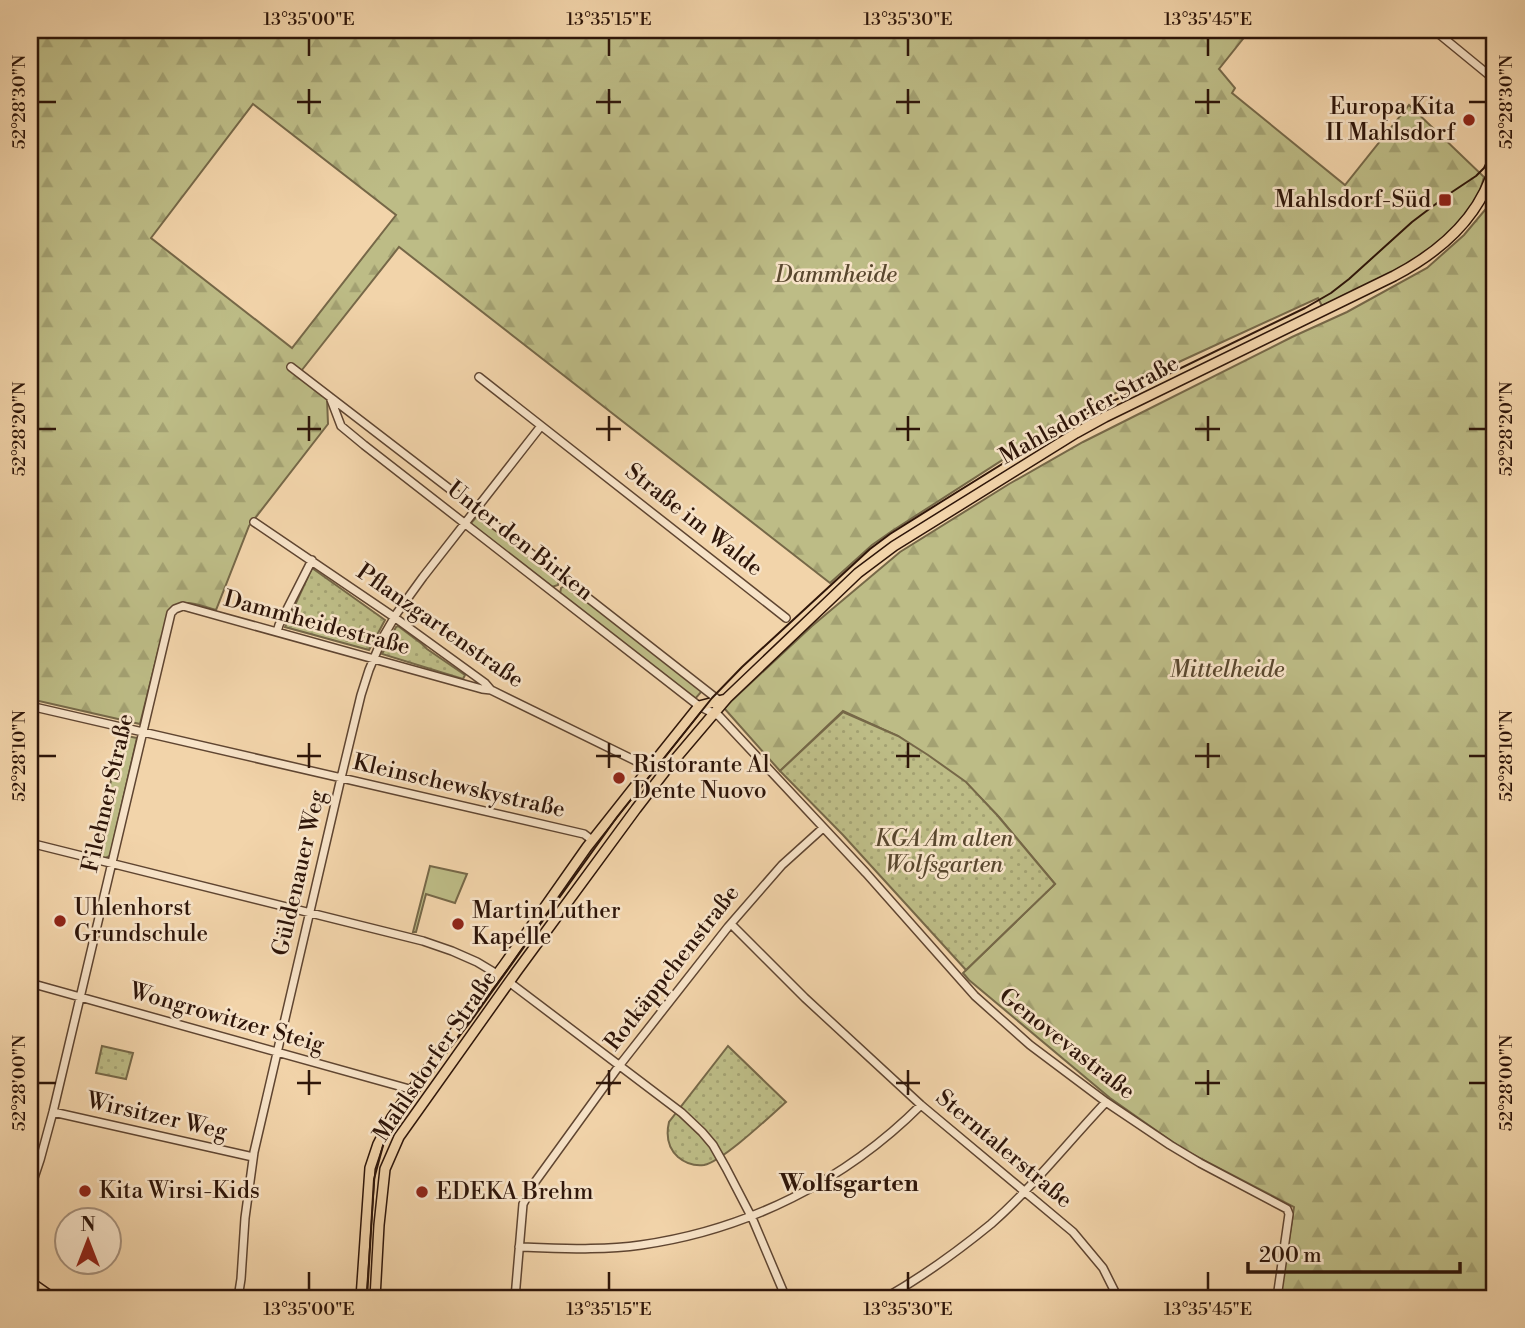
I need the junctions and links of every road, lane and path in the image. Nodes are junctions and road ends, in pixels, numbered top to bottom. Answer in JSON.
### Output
{"nodes":[{"id":1,"x":1434,"y":30,"type":"edge"},
{"id":2,"x":1495,"y":80,"type":"edge"},
{"id":3,"x":1495,"y":164,"type":"edge"},
{"id":4,"x":291,"y":367,"type":"dead end"},
{"id":5,"x":478,"y":377,"type":"dead end"},
{"id":6,"x":330,"y":397,"type":"junction"},
{"id":7,"x":541,"y":425,"type":"junction"},
{"id":8,"x":464,"y":500,"type":"dead end"},
{"id":9,"x":487,"y":519,"type":"dead end"},
{"id":10,"x":254,"y":522,"type":"dead end"},
{"id":11,"x":465,"y":523,"type":"junction"},
{"id":12,"x":312,"y":560,"type":"junction"},
{"id":13,"x":175,"y":609,"type":"joint"},
{"id":14,"x":394,"y":617,"type":"junction"},
{"id":15,"x":786,"y":618,"type":"dead end"},
{"id":16,"x":277,"y":632,"type":"junction"},
{"id":17,"x":373,"y":658,"type":"junction"},
{"id":18,"x":491,"y":690,"type":"junction"},
{"id":19,"x":724,"y":701,"type":"junction"},
{"id":20,"x":30,"y":706,"type":"edge"},
{"id":21,"x":699,"y":706,"type":"junction"},
{"id":22,"x":714,"y":714,"type":"junction"},
{"id":23,"x":142,"y":733,"type":"junction"},
{"id":24,"x":649,"y":768,"type":"junction"},
{"id":25,"x":341,"y":778,"type":"junction"},
{"id":26,"x":823,"y":828,"type":"junction"},
{"id":27,"x":592,"y":840,"type":"junction"},
{"id":28,"x":30,"y":842,"type":"edge"},
{"id":29,"x":111,"y":863,"type":"junction"},
{"id":30,"x":310,"y":912,"type":"junction"},
{"id":31,"x":731,"y":924,"type":"junction"},
{"id":32,"x":497,"y":974,"type":"junction"},
{"id":33,"x":509,"y":982,"type":"junction"},
{"id":34,"x":30,"y":983,"type":"edge"},
{"id":35,"x":80,"y":997,"type":"junction"},
{"id":36,"x":277,"y":1053,"type":"junction"},
{"id":37,"x":619,"y":1066,"type":"junction"},
{"id":38,"x":413,"y":1090,"type":"junction"},
{"id":39,"x":425,"y":1098,"type":"junction"},
{"id":40,"x":1106,"y":1102,"type":"junction"},
{"id":41,"x":921,"y":1105,"type":"junction"},
{"id":42,"x":53,"y":1112,"type":"junction"},
{"id":43,"x":253,"y":1157,"type":"junction"},
{"id":44,"x":30,"y":1189,"type":"edge"},
{"id":45,"x":1024,"y":1191,"type":"junction"},
{"id":46,"x":751,"y":1217,"type":"junction"},
{"id":47,"x":519,"y":1247,"type":"junction"},
{"id":48,"x":30,"y":1282,"type":"edge"},
{"id":49,"x":53,"y":1298,"type":"edge"},
{"id":50,"x":238,"y":1298,"type":"edge"},
{"id":51,"x":360,"y":1298,"type":"edge"},
{"id":52,"x":375,"y":1298,"type":"edge"},
{"id":53,"x":515,"y":1298,"type":"edge"},
{"id":54,"x":786,"y":1298,"type":"edge"},
{"id":55,"x":885,"y":1298,"type":"edge"},
{"id":56,"x":1118,"y":1298,"type":"edge"},
{"id":57,"x":1277,"y":1298,"type":"edge"}],
"edges":[{"from":1,"to":2,"type":"street"},
{"from":3,"to":19,"type":"main road","name":"Mahlsdorfer Straße"},
{"from":4,"to":6,"type":"street","name":"Unter den Birken"},
{"from":5,"to":7,"type":"street","name":"Straße im Walde"},
{"from":6,"to":8,"type":"street","name":"Unter den Birken"},
{"from":6,"to":11,"type":"street","name":"Unter den Birken"},
{"from":7,"to":11,"type":"street","name":"Güldenauer Weg"},
{"from":7,"to":15,"type":"street","name":"Straße im Walde"},
{"from":9,"to":19,"type":"street","name":"Unter den Birken"},
{"from":10,"to":12,"type":"street","name":"Pflanzgartenstraße"},
{"from":11,"to":14,"type":"street","name":"Güldenauer Weg"},
{"from":11,"to":21,"type":"street","name":"Unter den Birken"},
{"from":12,"to":14,"type":"street","name":"Pflanzgartenstraße"},
{"from":12,"to":16,"type":"street"},
{"from":13,"to":16,"type":"street","name":"Dammheidestraße"},
{"from":13,"to":23,"type":"street","name":"Filehner Straße"},
{"from":14,"to":17,"type":"street","name":"Güldenauer Weg"},
{"from":14,"to":18,"type":"street","name":"Pflanzgartenstraße"},
{"from":16,"to":17,"type":"street","name":"Dammheidestraße"},
{"from":17,"to":18,"type":"street","name":"Dammheidestraße"},
{"from":17,"to":25,"type":"street","name":"Güldenauer Weg"},
{"from":18,"to":24,"type":"street","name":"Pflanzgartenstraße"},
{"from":19,"to":21,"type":"main road"},
{"from":19,"to":22,"type":"main road","name":"Mahlsdorfer Straße"},
{"from":20,"to":23,"type":"street","name":"Kleinschewskystraße"},
{"from":21,"to":22,"type":"street","name":"Unter den Birken"},
{"from":21,"to":24,"type":"main road","name":"Mahlsdorfer Straße"},
{"from":22,"to":26,"type":"street","name":"Genovevastraße"},
{"from":22,"to":33,"type":"main road","name":"Mahlsdorfer Straße"},
{"from":23,"to":25,"type":"street","name":"Kleinschewskystraße"},
{"from":23,"to":29,"type":"street","name":"Filehner Straße"},
{"from":24,"to":27,"type":"main road","name":"Mahlsdorfer Straße"},
{"from":25,"to":27,"type":"street","name":"Kleinschewskystraße"},
{"from":25,"to":30,"type":"street","name":"Güldenauer Weg"},
{"from":26,"to":31,"type":"street","name":"Rotkäppchenstraße"},
{"from":26,"to":40,"type":"street","name":"Genovevastraße"},
{"from":27,"to":32,"type":"main road","name":"Mahlsdorfer Straße"},
{"from":28,"to":29,"type":"street"},
{"from":29,"to":30,"type":"street"},
{"from":29,"to":35,"type":"street","name":"Filehner Straße"},
{"from":30,"to":32,"type":"street"},
{"from":30,"to":36,"type":"street","name":"Güldenauer Weg"},
{"from":31,"to":37,"type":"street","name":"Rotkäppchenstraße"},
{"from":31,"to":41,"type":"street","name":"Sterntalerstraße"},
{"from":32,"to":33,"type":"main road"},
{"from":32,"to":38,"type":"main road","name":"Mahlsdorfer Straße"},
{"from":33,"to":37,"type":"street"},
{"from":33,"to":39,"type":"main road","name":"Mahlsdorfer Straße"},
{"from":34,"to":35,"type":"street","name":"Wongrowitzer Steig"},
{"from":35,"to":36,"type":"street","name":"Wongrowitzer Steig"},
{"from":35,"to":42,"type":"street","name":"Filehner Straße"},
{"from":36,"to":38,"type":"street","name":"Wongrowitzer Steig"},
{"from":36,"to":43,"type":"street","name":"Güldenauer Weg"},
{"from":37,"to":46,"type":"street"},
{"from":37,"to":47,"type":"street","name":"Rotkäppchenstraße"},
{"from":38,"to":39,"type":"main road"},
{"from":38,"to":51,"type":"main road","name":"Mahlsdorfer Straße"},
{"from":39,"to":52,"type":"main road","name":"Mahlsdorfer Straße"},
{"from":40,"to":45,"type":"street"},
{"from":40,"to":57,"type":"street","name":"Genovevastraße"},
{"from":41,"to":45,"type":"street","name":"Sterntalerstraße"},
{"from":41,"to":46,"type":"street"},
{"from":42,"to":43,"type":"street","name":"Wirsitzer Weg"},
{"from":42,"to":44,"type":"street","name":"Filehner Straße"},
{"from":43,"to":50,"type":"street","name":"Güldenauer Weg"},
{"from":45,"to":55,"type":"street"},
{"from":45,"to":56,"type":"street","name":"Sterntalerstraße"},
{"from":46,"to":47,"type":"street"},
{"from":46,"to":54,"type":"street"},
{"from":47,"to":53,"type":"street","name":"Rotkäppchenstraße"},
{"from":48,"to":49,"type":"main road"}]}
